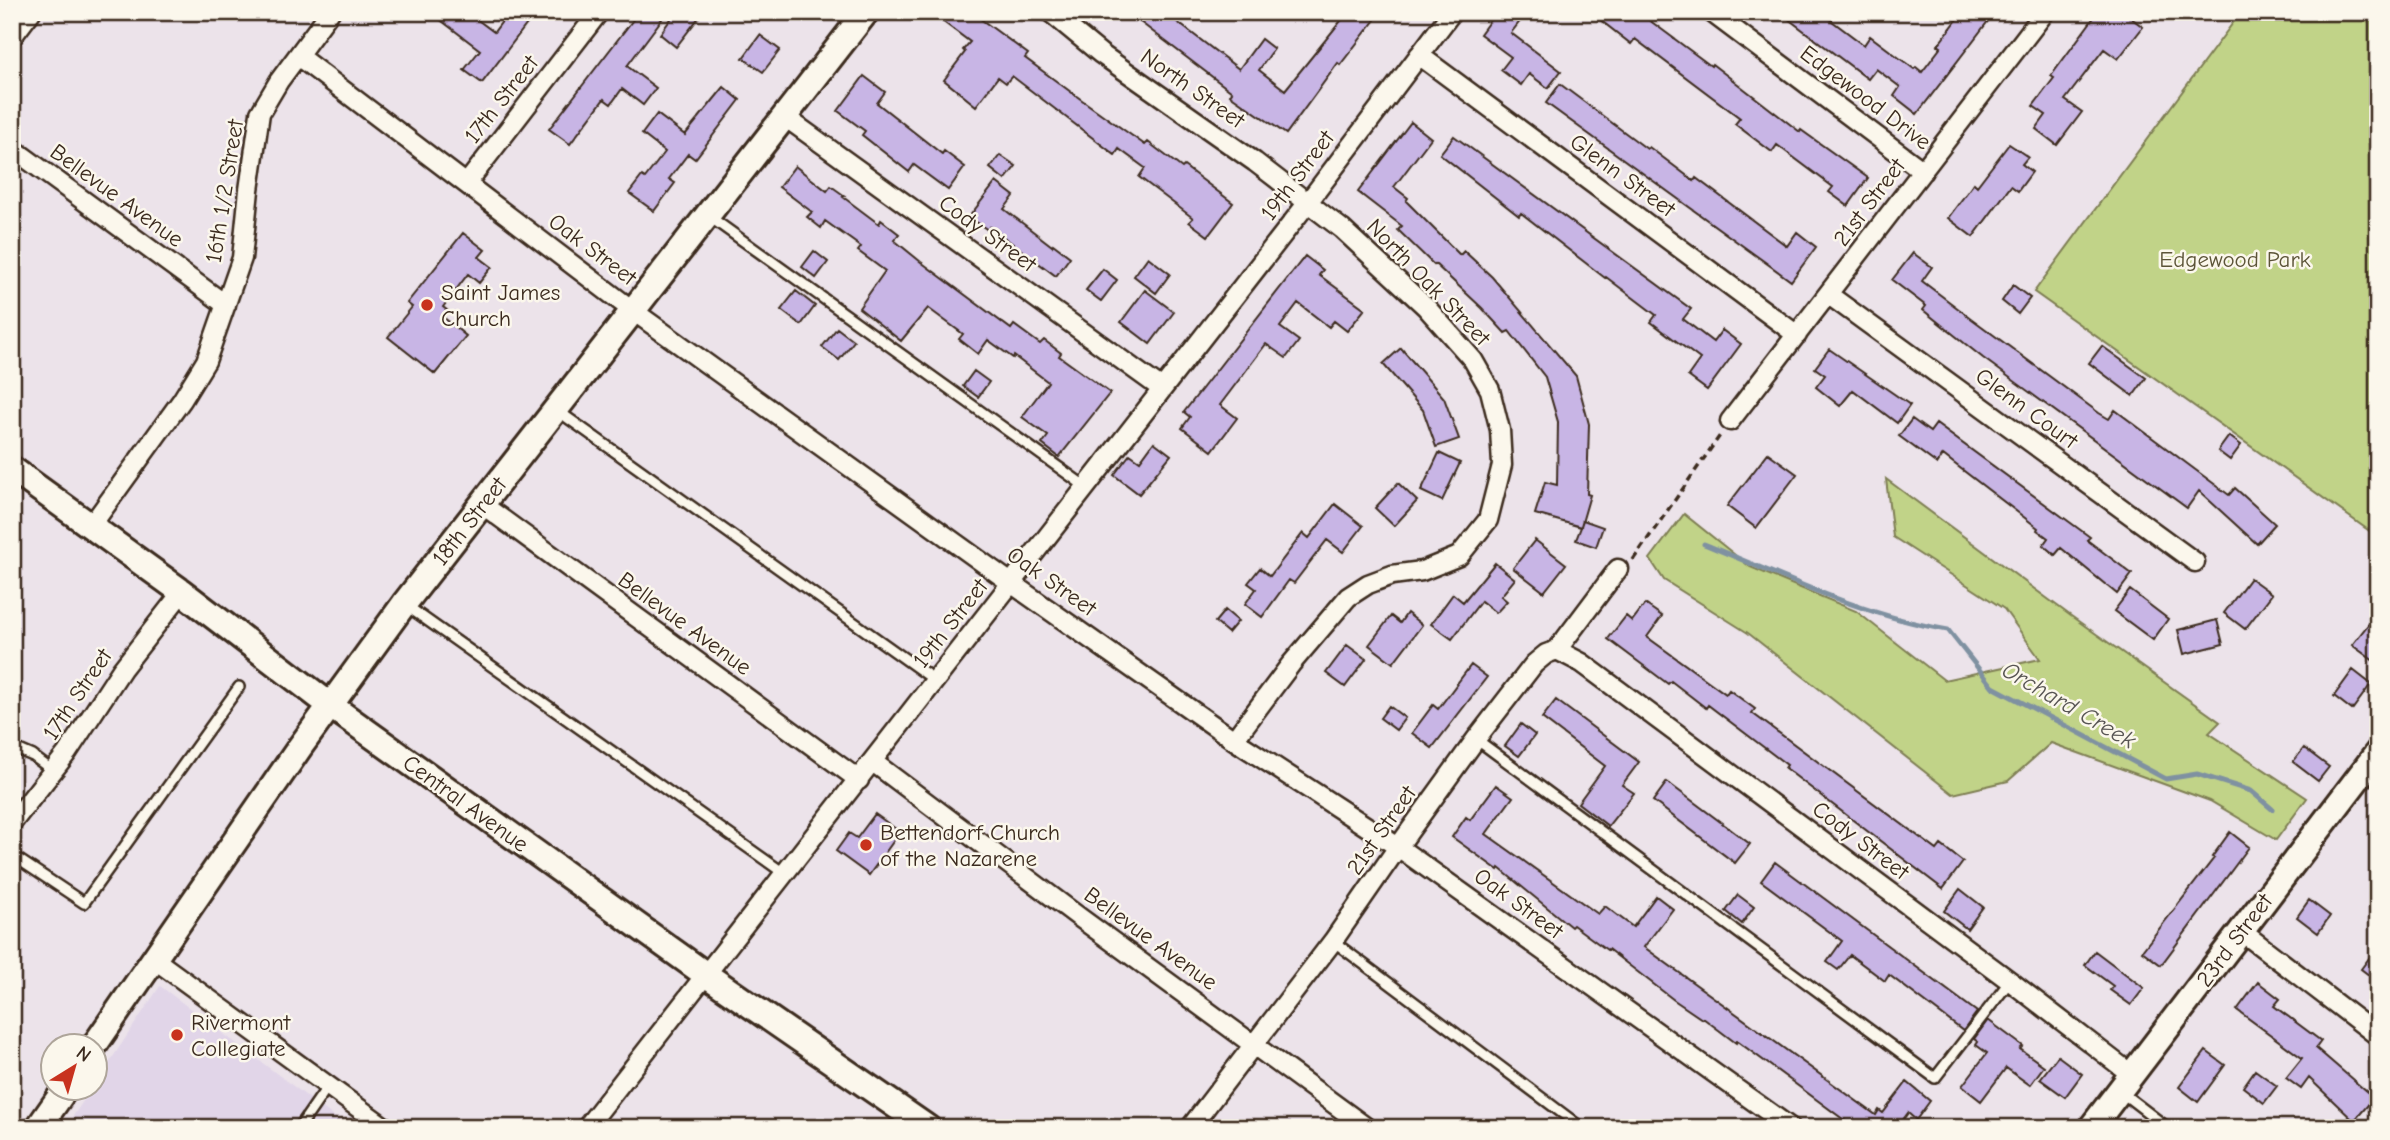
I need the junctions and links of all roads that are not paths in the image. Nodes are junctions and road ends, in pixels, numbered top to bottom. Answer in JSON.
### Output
{"nodes":[{"id":1,"x":32,"y":12,"type":"edge"},
{"id":2,"x":330,"y":12,"type":"edge"},
{"id":3,"x":599,"y":12,"type":"edge"},
{"id":4,"x":866,"y":12,"type":"edge"},
{"id":5,"x":1050,"y":12,"type":"edge"},
{"id":6,"x":1452,"y":12,"type":"edge"},
{"id":7,"x":1711,"y":12,"type":"edge"},
{"id":8,"x":2045,"y":12,"type":"edge"},
{"id":9,"x":12,"y":37,"type":"edge"},
{"id":10,"x":1419,"y":55,"type":"junction"},
{"id":11,"x":298,"y":56,"type":"junction"},
{"id":12,"x":785,"y":117,"type":"junction"},
{"id":13,"x":12,"y":148,"type":"edge"},
{"id":14,"x":1923,"y":171,"type":"junction"},
{"id":15,"x":467,"y":183,"type":"junction"},
{"id":16,"x":1309,"y":201,"type":"junction"},
{"id":17,"x":708,"y":216,"type":"junction"},
{"id":18,"x":1829,"y":295,"type":"junction"},
{"id":19,"x":226,"y":305,"type":"junction"},
{"id":20,"x":632,"y":310,"type":"junction"},
{"id":21,"x":1797,"y":335,"type":"junction"},
{"id":22,"x":1162,"y":389,"type":"junction"},
{"id":23,"x":555,"y":409,"type":"junction"},
{"id":24,"x":1730,"y":421,"type":"road end"},
{"id":25,"x":12,"y":468,"type":"edge"},
{"id":26,"x":1086,"y":487,"type":"junction"},
{"id":27,"x":482,"y":505,"type":"junction"},
{"id":28,"x":91,"y":526,"type":"junction"},
{"id":29,"x":2195,"y":562,"type":"dead end"},
{"id":30,"x":1618,"y":569,"type":"road end"},
{"id":31,"x":1011,"y":583,"type":"junction"},
{"id":32,"x":182,"y":592,"type":"junction"},
{"id":33,"x":404,"y":604,"type":"junction"},
{"id":34,"x":1558,"y":650,"type":"junction"},
{"id":35,"x":936,"y":681,"type":"junction"},
{"id":36,"x":239,"y":687,"type":"dead end"},
{"id":37,"x":331,"y":706,"type":"junction"},
{"id":38,"x":1476,"y":739,"type":"junction"},
{"id":39,"x":1234,"y":740,"type":"junction"},
{"id":40,"x":12,"y":747,"type":"edge"},
{"id":41,"x":2378,"y":752,"type":"edge"},
{"id":42,"x":873,"y":762,"type":"junction"},
{"id":43,"x":53,"y":771,"type":"junction"},
{"id":44,"x":859,"y":780,"type":"junction"},
{"id":45,"x":12,"y":823,"type":"edge"},
{"id":46,"x":1398,"y":846,"type":"junction"},
{"id":47,"x":12,"y":855,"type":"edge"},
{"id":48,"x":785,"y":874,"type":"junction"},
{"id":49,"x":2241,"y":931,"type":"junction"},
{"id":50,"x":1333,"y":941,"type":"junction"},
{"id":51,"x":154,"y":959,"type":"junction"},
{"id":52,"x":705,"y":974,"type":"junction"},
{"id":53,"x":2010,"y":981,"type":"junction"},
{"id":54,"x":104,"y":1032,"type":"edge"},
{"id":55,"x":2378,"y":1036,"type":"edge"},
{"id":56,"x":1253,"y":1043,"type":"junction"},
{"id":57,"x":2125,"y":1082,"type":"junction"},
{"id":58,"x":328,"y":1086,"type":"junction"},
{"id":59,"x":56,"y":1102,"type":"edge"},
{"id":60,"x":38,"y":1128,"type":"edge"},
{"id":61,"x":299,"y":1128,"type":"edge"},
{"id":62,"x":386,"y":1128,"type":"edge"},
{"id":63,"x":586,"y":1128,"type":"edge"},
{"id":64,"x":928,"y":1128,"type":"edge"},
{"id":65,"x":1189,"y":1128,"type":"edge"},
{"id":66,"x":1367,"y":1128,"type":"edge"},
{"id":67,"x":1582,"y":1128,"type":"edge"},
{"id":68,"x":1791,"y":1128,"type":"edge"},
{"id":69,"x":2091,"y":1128,"type":"edge"},
{"id":70,"x":2168,"y":1128,"type":"edge"}],
"edges":[{"from":1,"to":9,"type":"street"},
{"from":2,"to":11,"type":"street","name":"16th 1/2 Street"},
{"from":3,"to":15,"type":"street","name":"17th Street"},
{"from":4,"to":12,"type":"street","name":"18th Street"},
{"from":5,"to":16,"type":"street","name":"North Street"},
{"from":6,"to":10,"type":"street","name":"19th Street"},
{"from":7,"to":14,"type":"street","name":"Edgewood Drive"},
{"from":8,"to":14,"type":"street","name":"21st Street"},
{"from":10,"to":16,"type":"street","name":"19th Street"},
{"from":10,"to":21,"type":"street","name":"Glenn Street"},
{"from":11,"to":15,"type":"street","name":"Oak Street"},
{"from":11,"to":19,"type":"street","name":"16th 1/2 Street"},
{"from":12,"to":17,"type":"street","name":"18th Street"},
{"from":12,"to":22,"type":"street","name":"Cody Street"},
{"from":13,"to":19,"type":"street","name":"Bellevue Avenue"},
{"from":14,"to":18,"type":"street","name":"21st Street"},
{"from":15,"to":20,"type":"street","name":"Oak Street"},
{"from":16,"to":22,"type":"street","name":"19th Street"},
{"from":16,"to":39,"type":"street","name":"North Oak Street"},
{"from":17,"to":20,"type":"street","name":"18th Street"},
{"from":17,"to":26,"type":"lane"},
{"from":18,"to":21,"type":"street","name":"21st Street"},
{"from":18,"to":29,"type":"street","name":"Glenn Court"},
{"from":19,"to":28,"type":"street","name":"16th 1/2 Street"},
{"from":20,"to":23,"type":"street","name":"18th Street"},
{"from":20,"to":31,"type":"street","name":"Oak Street"},
{"from":21,"to":24,"type":"street","name":"21st Street"},
{"from":22,"to":26,"type":"street","name":"19th Street"},
{"from":23,"to":27,"type":"street","name":"18th Street"},
{"from":23,"to":35,"type":"lane"},
{"from":25,"to":28,"type":"street","name":"Central Avenue"},
{"from":26,"to":31,"type":"street","name":"19th Street"},
{"from":27,"to":33,"type":"street","name":"18th Street"},
{"from":27,"to":44,"type":"street","name":"Bellevue Avenue"},
{"from":28,"to":32,"type":"street","name":"Central Avenue"},
{"from":30,"to":34,"type":"street","name":"21st Street"},
{"from":31,"to":35,"type":"street","name":"19th Street"},
{"from":31,"to":39,"type":"street","name":"Oak Street"},
{"from":32,"to":37,"type":"street","name":"Central Avenue"},
{"from":32,"to":43,"type":"street","name":"17th Street"},
{"from":33,"to":37,"type":"street","name":"18th Street"},
{"from":33,"to":48,"type":"lane"},
{"from":34,"to":38,"type":"street","name":"21st Street"},
{"from":34,"to":53,"type":"street","name":"Cody Street"},
{"from":35,"to":42,"type":"street","name":"19th Street"},
{"from":36,"to":47,"type":"lane"},
{"from":37,"to":51,"type":"street","name":"18th Street"},
{"from":37,"to":52,"type":"street","name":"Central Avenue"},
{"from":38,"to":46,"type":"street","name":"21st Street"},
{"from":38,"to":53,"type":"lane"},
{"from":39,"to":46,"type":"street","name":"Oak Street"},
{"from":40,"to":43,"type":"lane"},
{"from":41,"to":49,"type":"street","name":"23rd Street"},
{"from":42,"to":44,"type":"street","name":"19th Street"},
{"from":42,"to":56,"type":"street","name":"Bellevue Avenue"},
{"from":43,"to":45,"type":"street","name":"17th Street"},
{"from":44,"to":48,"type":"street","name":"19th Street"},
{"from":46,"to":50,"type":"street","name":"21st Street"},
{"from":46,"to":68,"type":"street","name":"Oak Street"},
{"from":48,"to":52,"type":"street","name":"19th Street"},
{"from":49,"to":55,"type":"street"},
{"from":49,"to":57,"type":"street","name":"23rd Street"},
{"from":50,"to":56,"type":"street","name":"21st Street"},
{"from":50,"to":67,"type":"lane"},
{"from":51,"to":54,"type":"street","name":"18th Street"},
{"from":51,"to":58,"type":"street"},
{"from":52,"to":63,"type":"street","name":"19th Street"},
{"from":52,"to":64,"type":"street","name":"Central Avenue"},
{"from":53,"to":57,"type":"street","name":"Cody Street"},
{"from":56,"to":65,"type":"street","name":"21st Street"},
{"from":56,"to":66,"type":"street","name":"Bellevue Avenue"},
{"from":57,"to":69,"type":"street","name":"23rd Street"},
{"from":57,"to":70,"type":"lane"},
{"from":58,"to":61,"type":"lane"},
{"from":58,"to":62,"type":"street"},
{"from":59,"to":60,"type":"street"}]}
